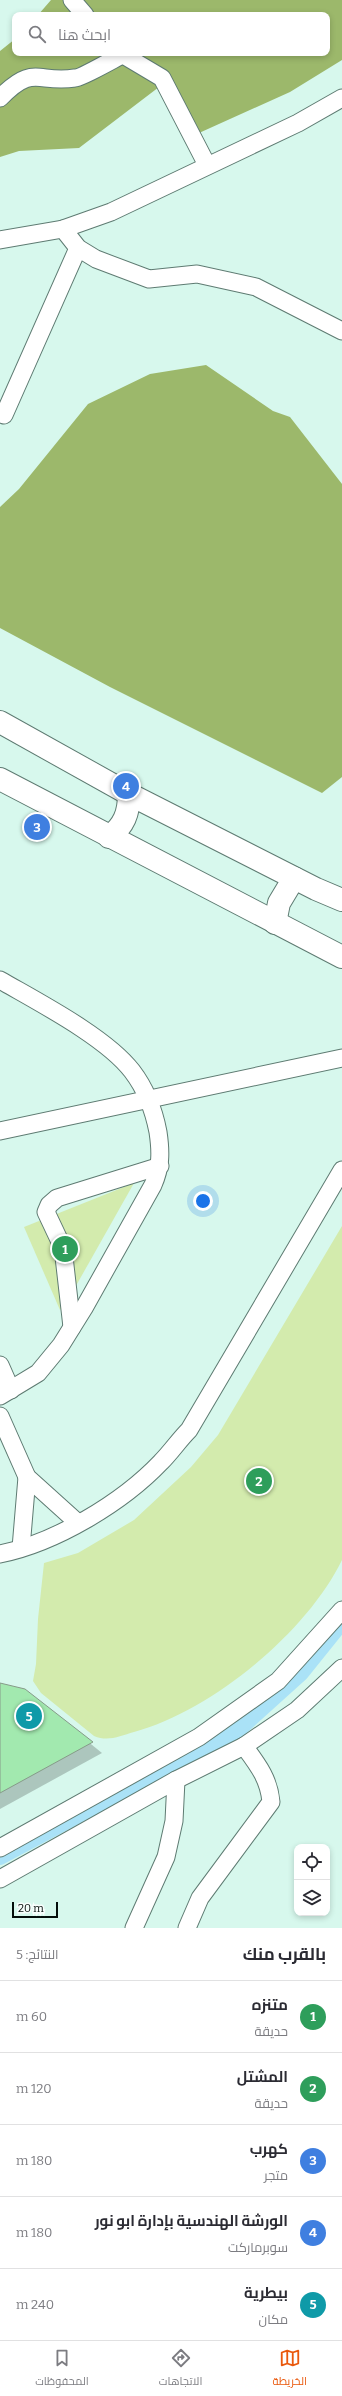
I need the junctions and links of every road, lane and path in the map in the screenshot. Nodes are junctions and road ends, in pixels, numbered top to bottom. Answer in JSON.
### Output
{"nodes":[{"id":1,"x":72,"y":0,"type":"edge"},
{"id":2,"x":82,"y":12,"type":"edge"},
{"id":3,"x":117,"y":56,"type":"edge"},
{"id":4,"x":124,"y":56,"type":"edge"},
{"id":5,"x":0,"y":98,"type":"edge"},
{"id":6,"x":342,"y":98,"type":"edge"},
{"id":7,"x":207,"y":165,"type":"junction"},
{"id":8,"x":63,"y":229,"type":"junction"},
{"id":9,"x":0,"y":240,"type":"edge"},
{"id":10,"x":78,"y":248,"type":"junction"},
{"id":11,"x":342,"y":331,"type":"edge"},
{"id":12,"x":4,"y":415,"type":"dead end"},
{"id":13,"x":0,"y":722,"type":"edge"},
{"id":14,"x":5,"y":786,"type":"edge"},
{"id":15,"x":129,"y":794,"type":"junction"},
{"id":16,"x":109,"y":837,"type":"junction"},
{"id":17,"x":294,"y":878,"type":"junction"},
{"id":18,"x":342,"y":900,"type":"edge"},
{"id":19,"x":275,"y":923,"type":"junction"},
{"id":20,"x":342,"y":957,"type":"edge"},
{"id":21,"x":0,"y":980,"type":"edge"},
{"id":22,"x":342,"y":1058,"type":"edge"},
{"id":23,"x":148,"y":1099,"type":"junction"},
{"id":24,"x":0,"y":1131,"type":"edge"},
{"id":25,"x":160,"y":1166,"type":"junction"},
{"id":26,"x":342,"y":1170,"type":"edge"},
{"id":27,"x":72,"y":1327,"type":"junction"},
{"id":28,"x":0,"y":1365,"type":"edge"},
{"id":29,"x":5,"y":1393,"type":"edge"},
{"id":30,"x":0,"y":1416,"type":"edge"},
{"id":31,"x":27,"y":1477,"type":"junction"},
{"id":32,"x":78,"y":1523,"type":"junction"},
{"id":33,"x":21,"y":1548,"type":"junction"},
{"id":34,"x":0,"y":1554,"type":"edge"},
{"id":35,"x":342,"y":1610,"type":"edge"},
{"id":36,"x":342,"y":1668,"type":"edge"},
{"id":37,"x":244,"y":1746,"type":"junction"},
{"id":38,"x":176,"y":1780,"type":"junction"},
{"id":39,"x":4,"y":1842,"type":"edge"},
{"id":40,"x":0,"y":1879,"type":"edge"},
{"id":41,"x":134,"y":1928,"type":"edge"},
{"id":42,"x":186,"y":1928,"type":"edge"}],
"edges":[{"from":1,"to":2,"type":"street"},
{"from":3,"to":5,"type":"street"},
{"from":4,"to":7,"type":"street"},
{"from":6,"to":7,"type":"street"},
{"from":7,"to":8,"type":"street"},
{"from":8,"to":9,"type":"street"},
{"from":8,"to":10,"type":"street"},
{"from":10,"to":11,"type":"street"},
{"from":10,"to":12,"type":"street"},
{"from":13,"to":15,"type":"main road"},
{"from":14,"to":16,"type":"main road"},
{"from":15,"to":16,"type":"main road"},
{"from":15,"to":17,"type":"main road"},
{"from":16,"to":19,"type":"main road"},
{"from":17,"to":18,"type":"main road"},
{"from":17,"to":19,"type":"main road"},
{"from":19,"to":20,"type":"main road"},
{"from":21,"to":23,"type":"street"},
{"from":22,"to":23,"type":"street"},
{"from":23,"to":24,"type":"street"},
{"from":23,"to":25,"type":"street"},
{"from":25,"to":27,"type":"street"},
{"from":25,"to":27,"type":"street"},
{"from":26,"to":32,"type":"street"},
{"from":27,"to":29,"type":"street"},
{"from":28,"to":29,"type":"street"},
{"from":30,"to":31,"type":"street"},
{"from":31,"to":32,"type":"street"},
{"from":31,"to":33,"type":"street"},
{"from":32,"to":33,"type":"street"},
{"from":33,"to":34,"type":"street"},
{"from":35,"to":39,"type":"street"},
{"from":36,"to":37,"type":"street"},
{"from":37,"to":38,"type":"street"},
{"from":37,"to":42,"type":"street"},
{"from":38,"to":40,"type":"street"},
{"from":38,"to":41,"type":"street"}]}
